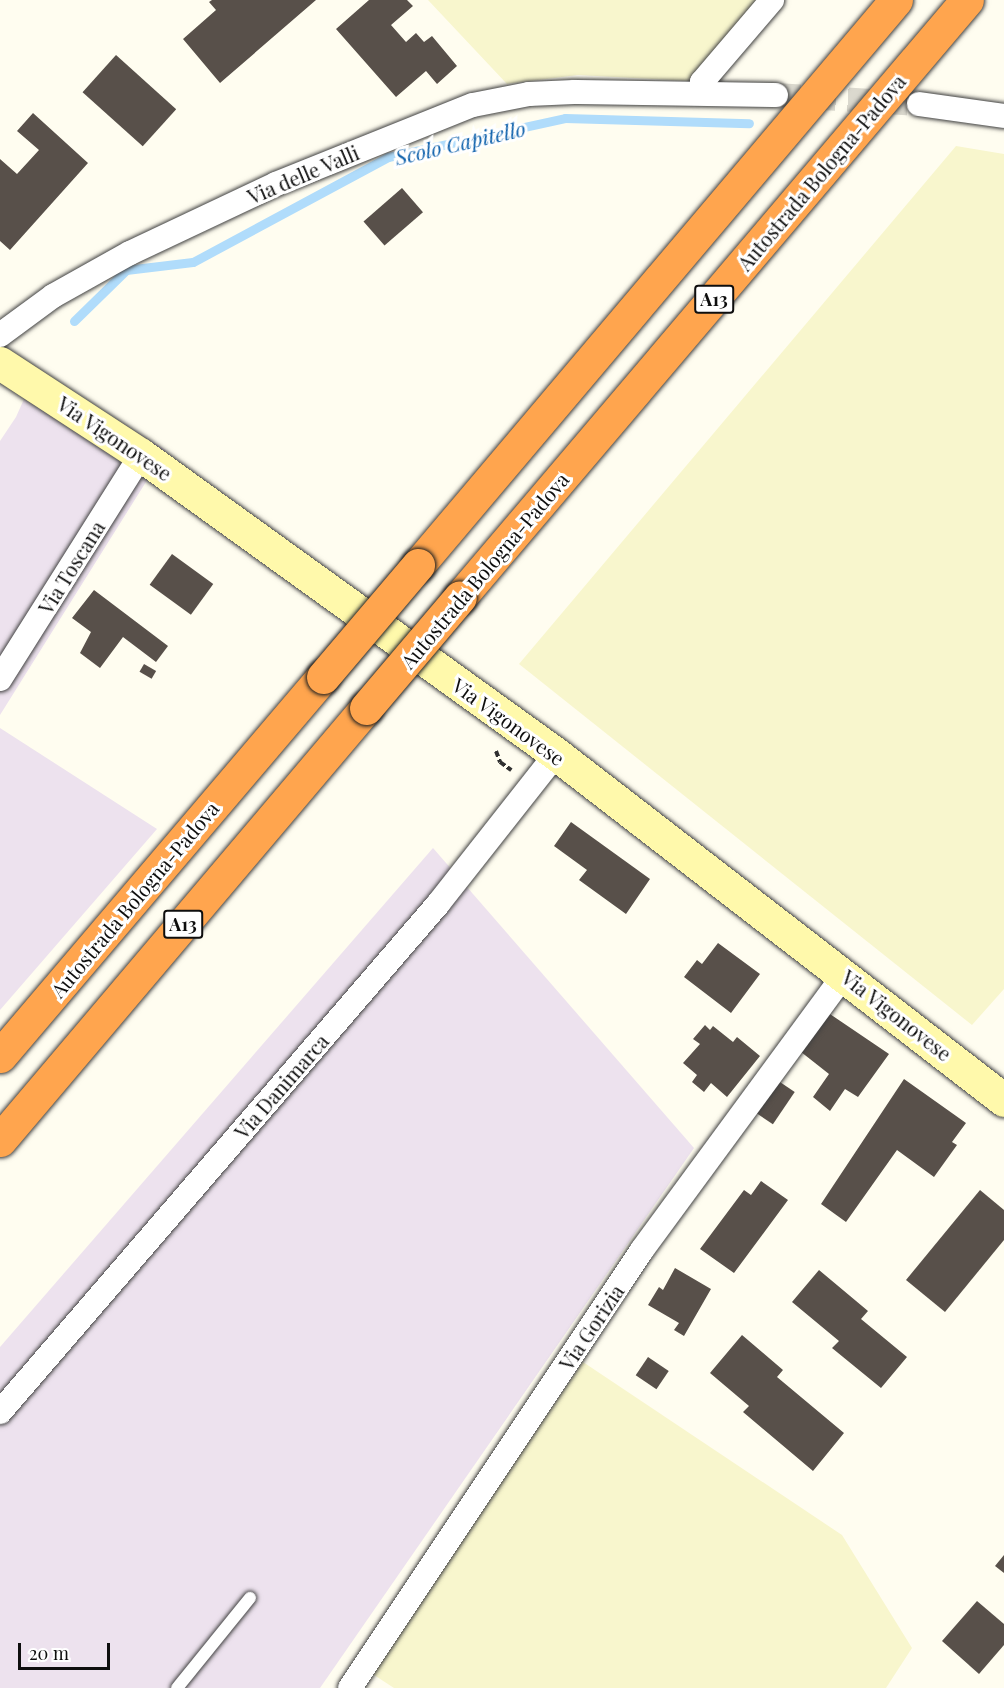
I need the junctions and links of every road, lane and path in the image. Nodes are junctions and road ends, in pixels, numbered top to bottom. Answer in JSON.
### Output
{"nodes":[{"id":1,"x":772,"y":0,"type":"edge"},
{"id":2,"x":896,"y":0,"type":"edge"},
{"id":3,"x":967,"y":0,"type":"edge"},
{"id":4,"x":701,"y":93,"type":"junction"},
{"id":5,"x":776,"y":95,"type":"tunnel mouth"},
{"id":6,"x":918,"y":104,"type":"tunnel mouth"},
{"id":7,"x":1004,"y":116,"type":"edge"},
{"id":8,"x":0,"y":336,"type":"edge"},
{"id":9,"x":0,"y":363,"type":"edge"},
{"id":10,"x":141,"y":455,"type":"junction"},
{"id":11,"x":0,"y":679,"type":"edge"},
{"id":12,"x":556,"y":754,"type":"junction"},
{"id":13,"x":845,"y":974,"type":"junction"},
{"id":14,"x":0,"y":1056,"type":"edge"},
{"id":15,"x":1004,"y":1100,"type":"edge"},
{"id":16,"x":0,"y":1140,"type":"edge"},
{"id":17,"x":0,"y":1412,"type":"edge"},
{"id":18,"x":250,"y":1598,"type":"dead end"},
{"id":19,"x":177,"y":1688,"type":"edge"},
{"id":20,"x":350,"y":1688,"type":"edge"}],
"edges":[{"from":1,"to":4,"type":"street"},
{"from":2,"to":14,"type":"highway","name":"Autostrada Bologna-Padova","number":"A13","bridge":true},
{"from":3,"to":16,"type":"highway","name":"Autostrada Bologna-Padova","number":"A13","bridge":true},
{"from":4,"to":5,"type":"street","name":"Via delle Valli"},
{"from":4,"to":8,"type":"street","name":"Via delle Valli"},
{"from":6,"to":7,"type":"street"},
{"from":9,"to":10,"type":"main road","name":"Via Vigonovese"},
{"from":10,"to":11,"type":"street","name":"Via Toscana"},
{"from":10,"to":12,"type":"main road","name":"Via Vigonovese"},
{"from":12,"to":13,"type":"main road","name":"Via Vigonovese"},
{"from":12,"to":17,"type":"street","name":"Via Danimarca"},
{"from":13,"to":15,"type":"main road","name":"Via Vigonovese"},
{"from":13,"to":20,"type":"street","name":"Via Gorizia"},
{"from":18,"to":19,"type":"lane"}]}
